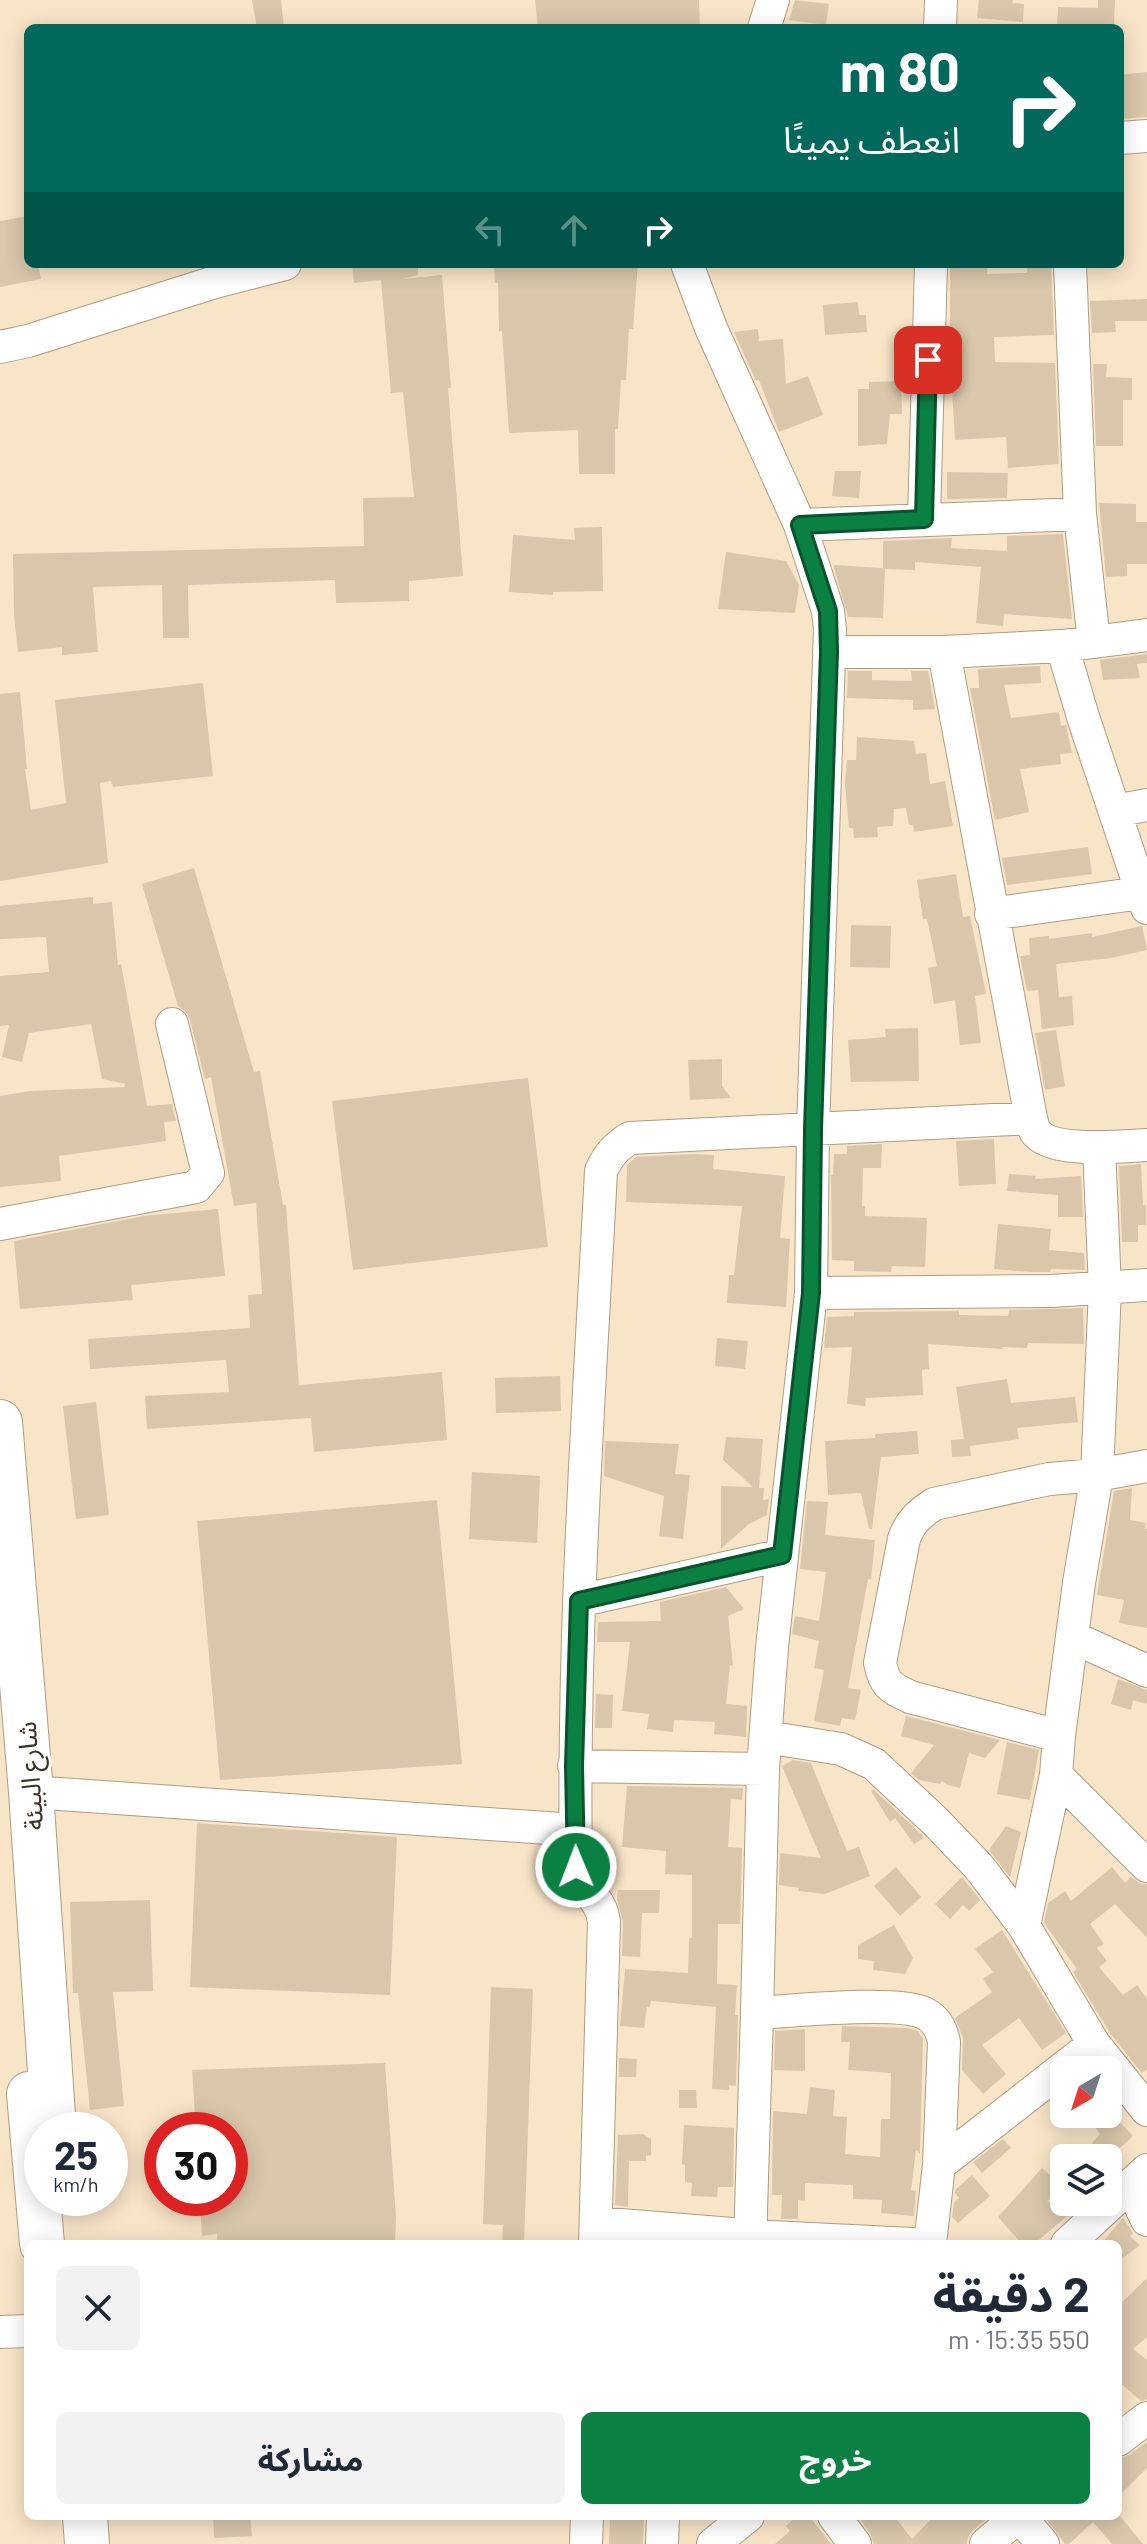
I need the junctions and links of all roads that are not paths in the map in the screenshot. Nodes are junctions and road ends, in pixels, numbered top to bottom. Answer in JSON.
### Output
{"nodes":[{"id":1,"x":773,"y":0,"type":"edge"},
{"id":2,"x":941,"y":0,"type":"edge"},
{"id":3,"x":765,"y":24,"type":"edge"},
{"id":4,"x":940,"y":24,"type":"edge"},
{"id":5,"x":1147,"y":136,"type":"edge"},
{"id":6,"x":1124,"y":138,"type":"edge"},
{"id":7,"x":269,"y":268,"type":"edge"},
{"id":8,"x":688,"y":268,"type":"edge"},
{"id":9,"x":931,"y":268,"type":"edge"},
{"id":10,"x":1070,"y":268,"type":"edge"},
{"id":11,"x":0,"y":347,"type":"edge"},
{"id":12,"x":1080,"y":514,"type":"junction"},
{"id":13,"x":924,"y":519,"type":"junction"},
{"id":14,"x":800,"y":525,"type":"junction"},
{"id":15,"x":1147,"y":635,"type":"edge"},
{"id":16,"x":1094,"y":642,"type":"junction"},
{"id":17,"x":1062,"y":646,"type":"junction"},
{"id":18,"x":829,"y":652,"type":"junction"},
{"id":19,"x":944,"y":652,"type":"junction"},
{"id":20,"x":1147,"y":805,"type":"edge"},
{"id":21,"x":1115,"y":811,"type":"junction"},
{"id":22,"x":1145,"y":898,"type":"edge"},
{"id":23,"x":991,"y":914,"type":"junction"},
{"id":24,"x":172,"y":1024,"type":"dead end"},
{"id":25,"x":1031,"y":1118,"type":"junction"},
{"id":26,"x":813,"y":1129,"type":"junction"},
{"id":27,"x":1147,"y":1145,"type":"edge"},
{"id":28,"x":1099,"y":1147,"type":"junction"},
{"id":29,"x":0,"y":1224,"type":"edge"},
{"id":30,"x":1147,"y":1285,"type":"edge"},
{"id":31,"x":1105,"y":1289,"type":"junction"},
{"id":32,"x":811,"y":1293,"type":"junction"},
{"id":33,"x":0,"y":1422,"type":"edge"},
{"id":34,"x":1147,"y":1466,"type":"edge"},
{"id":35,"x":1097,"y":1475,"type":"junction"},
{"id":36,"x":782,"y":1555,"type":"junction"},
{"id":37,"x":579,"y":1601,"type":"junction"},
{"id":38,"x":1072,"y":1637,"type":"junction"},
{"id":39,"x":1147,"y":1671,"type":"edge"},
{"id":40,"x":0,"y":1732,"type":"edge"},
{"id":41,"x":1059,"y":1736,"type":"junction"},
{"id":42,"x":765,"y":1753,"type":"junction"},
{"id":43,"x":574,"y":1766,"type":"junction"},
{"id":44,"x":1056,"y":1775,"type":"junction"},
{"id":45,"x":31,"y":1792,"type":"junction"},
{"id":46,"x":575,"y":1830,"type":"junction"},
{"id":47,"x":1147,"y":1866,"type":"edge"},
{"id":48,"x":1024,"y":1926,"type":"junction"},
{"id":49,"x":757,"y":2013,"type":"junction"},
{"id":50,"x":1094,"y":2044,"type":"junction"},
{"id":51,"x":1147,"y":2110,"type":"edge"},
{"id":52,"x":53,"y":2112,"type":"edge"},
{"id":53,"x":939,"y":2165,"type":"junction"},
{"id":54,"x":1139,"y":2178,"type":"edge"},
{"id":55,"x":61,"y":2216,"type":"edge"},
{"id":56,"x":1147,"y":2220,"type":"edge"},
{"id":57,"x":596,"y":2234,"type":"edge"},
{"id":58,"x":672,"y":2236,"type":"edge"},
{"id":59,"x":42,"y":2240,"type":"edge"},
{"id":60,"x":63,"y":2240,"type":"edge"},
{"id":61,"x":750,"y":2240,"type":"edge"},
{"id":62,"x":930,"y":2240,"type":"edge"},
{"id":63,"x":1071,"y":2240,"type":"edge"},
{"id":64,"x":24,"y":2331,"type":"edge"},
{"id":65,"x":0,"y":2332,"type":"edge"},
{"id":66,"x":1147,"y":2418,"type":"edge"},
{"id":67,"x":1122,"y":2437,"type":"edge"},
{"id":68,"x":63,"y":2520,"type":"edge"},
{"id":69,"x":85,"y":2520,"type":"edge"},
{"id":70,"x":587,"y":2520,"type":"edge"},
{"id":71,"x":663,"y":2520,"type":"edge"},
{"id":72,"x":743,"y":2520,"type":"edge"},
{"id":73,"x":837,"y":2520,"type":"edge"},
{"id":74,"x":1014,"y":2520,"type":"edge"},
{"id":75,"x":1022,"y":2520,"type":"edge"},
{"id":76,"x":65,"y":2544,"type":"edge"},
{"id":77,"x":87,"y":2544,"type":"edge"},
{"id":78,"x":586,"y":2544,"type":"edge"},
{"id":79,"x":662,"y":2544,"type":"edge"},
{"id":80,"x":713,"y":2544,"type":"edge"},
{"id":81,"x":855,"y":2544,"type":"edge"},
{"id":82,"x":986,"y":2544,"type":"edge"},
{"id":83,"x":1043,"y":2544,"type":"edge"}],
"edges":[{"from":1,"to":3,"type":"street"},
{"from":2,"to":4,"type":"street"},
{"from":5,"to":6,"type":"street"},
{"from":7,"to":11,"type":"street"},
{"from":8,"to":14,"type":"street"},
{"from":9,"to":13,"type":"street"},
{"from":10,"to":12,"type":"street"},
{"from":12,"to":13,"type":"street"},
{"from":12,"to":16,"type":"street"},
{"from":13,"to":14,"type":"street"},
{"from":14,"to":18,"type":"street"},
{"from":15,"to":16,"type":"street"},
{"from":16,"to":17,"type":"street"},
{"from":17,"to":19,"type":"street"},
{"from":17,"to":21,"type":"street"},
{"from":18,"to":19,"type":"street"},
{"from":18,"to":26,"type":"street"},
{"from":19,"to":23,"type":"street"},
{"from":20,"to":21,"type":"street"},
{"from":21,"to":22,"type":"street"},
{"from":22,"to":23,"type":"street"},
{"from":23,"to":25,"type":"street"},
{"from":24,"to":29,"type":"street"},
{"from":25,"to":26,"type":"street"},
{"from":25,"to":28,"type":"street"},
{"from":26,"to":32,"type":"street"},
{"from":26,"to":37,"type":"street"},
{"from":27,"to":28,"type":"street"},
{"from":28,"to":31,"type":"street"},
{"from":30,"to":31,"type":"street"},
{"from":31,"to":32,"type":"street"},
{"from":31,"to":35,"type":"street"},
{"from":32,"to":36,"type":"street"},
{"from":33,"to":45,"type":"highway","name":"شارع البيئة"},
{"from":34,"to":35,"type":"street"},
{"from":35,"to":38,"type":"street"},
{"from":35,"to":41,"type":"street"},
{"from":36,"to":37,"type":"street"},
{"from":36,"to":42,"type":"street"},
{"from":37,"to":43,"type":"street"},
{"from":38,"to":39,"type":"street"},
{"from":38,"to":41,"type":"street"},
{"from":40,"to":59,"type":"highway","name":"شارع البيئة"},
{"from":41,"to":44,"type":"street"},
{"from":42,"to":43,"type":"street"},
{"from":42,"to":48,"type":"street"},
{"from":42,"to":49,"type":"street"},
{"from":43,"to":46,"type":"street"},
{"from":44,"to":47,"type":"street"},
{"from":44,"to":48,"type":"street"},
{"from":45,"to":46,"type":"street"},
{"from":45,"to":52,"type":"highway","name":"شارع البيئة"},
{"from":46,"to":57,"type":"street"},
{"from":48,"to":50,"type":"street"},
{"from":49,"to":53,"type":"street"},
{"from":49,"to":61,"type":"street"},
{"from":50,"to":51,"type":"street"},
{"from":50,"to":53,"type":"street"},
{"from":53,"to":62,"type":"street"},
{"from":54,"to":56,"type":"street"},
{"from":54,"to":63,"type":"street"},
{"from":55,"to":60,"type":"highway"},
{"from":57,"to":58,"type":"street"},
{"from":58,"to":61,"type":"street"},
{"from":64,"to":65,"type":"street"},
{"from":66,"to":67,"type":"street"},
{"from":68,"to":76,"type":"highway"},
{"from":69,"to":77,"type":"highway"},
{"from":70,"to":78,"type":"street"},
{"from":71,"to":79,"type":"street"},
{"from":72,"to":80,"type":"street"},
{"from":73,"to":81,"type":"street"},
{"from":74,"to":82,"type":"street"},
{"from":75,"to":83,"type":"street"}]}
